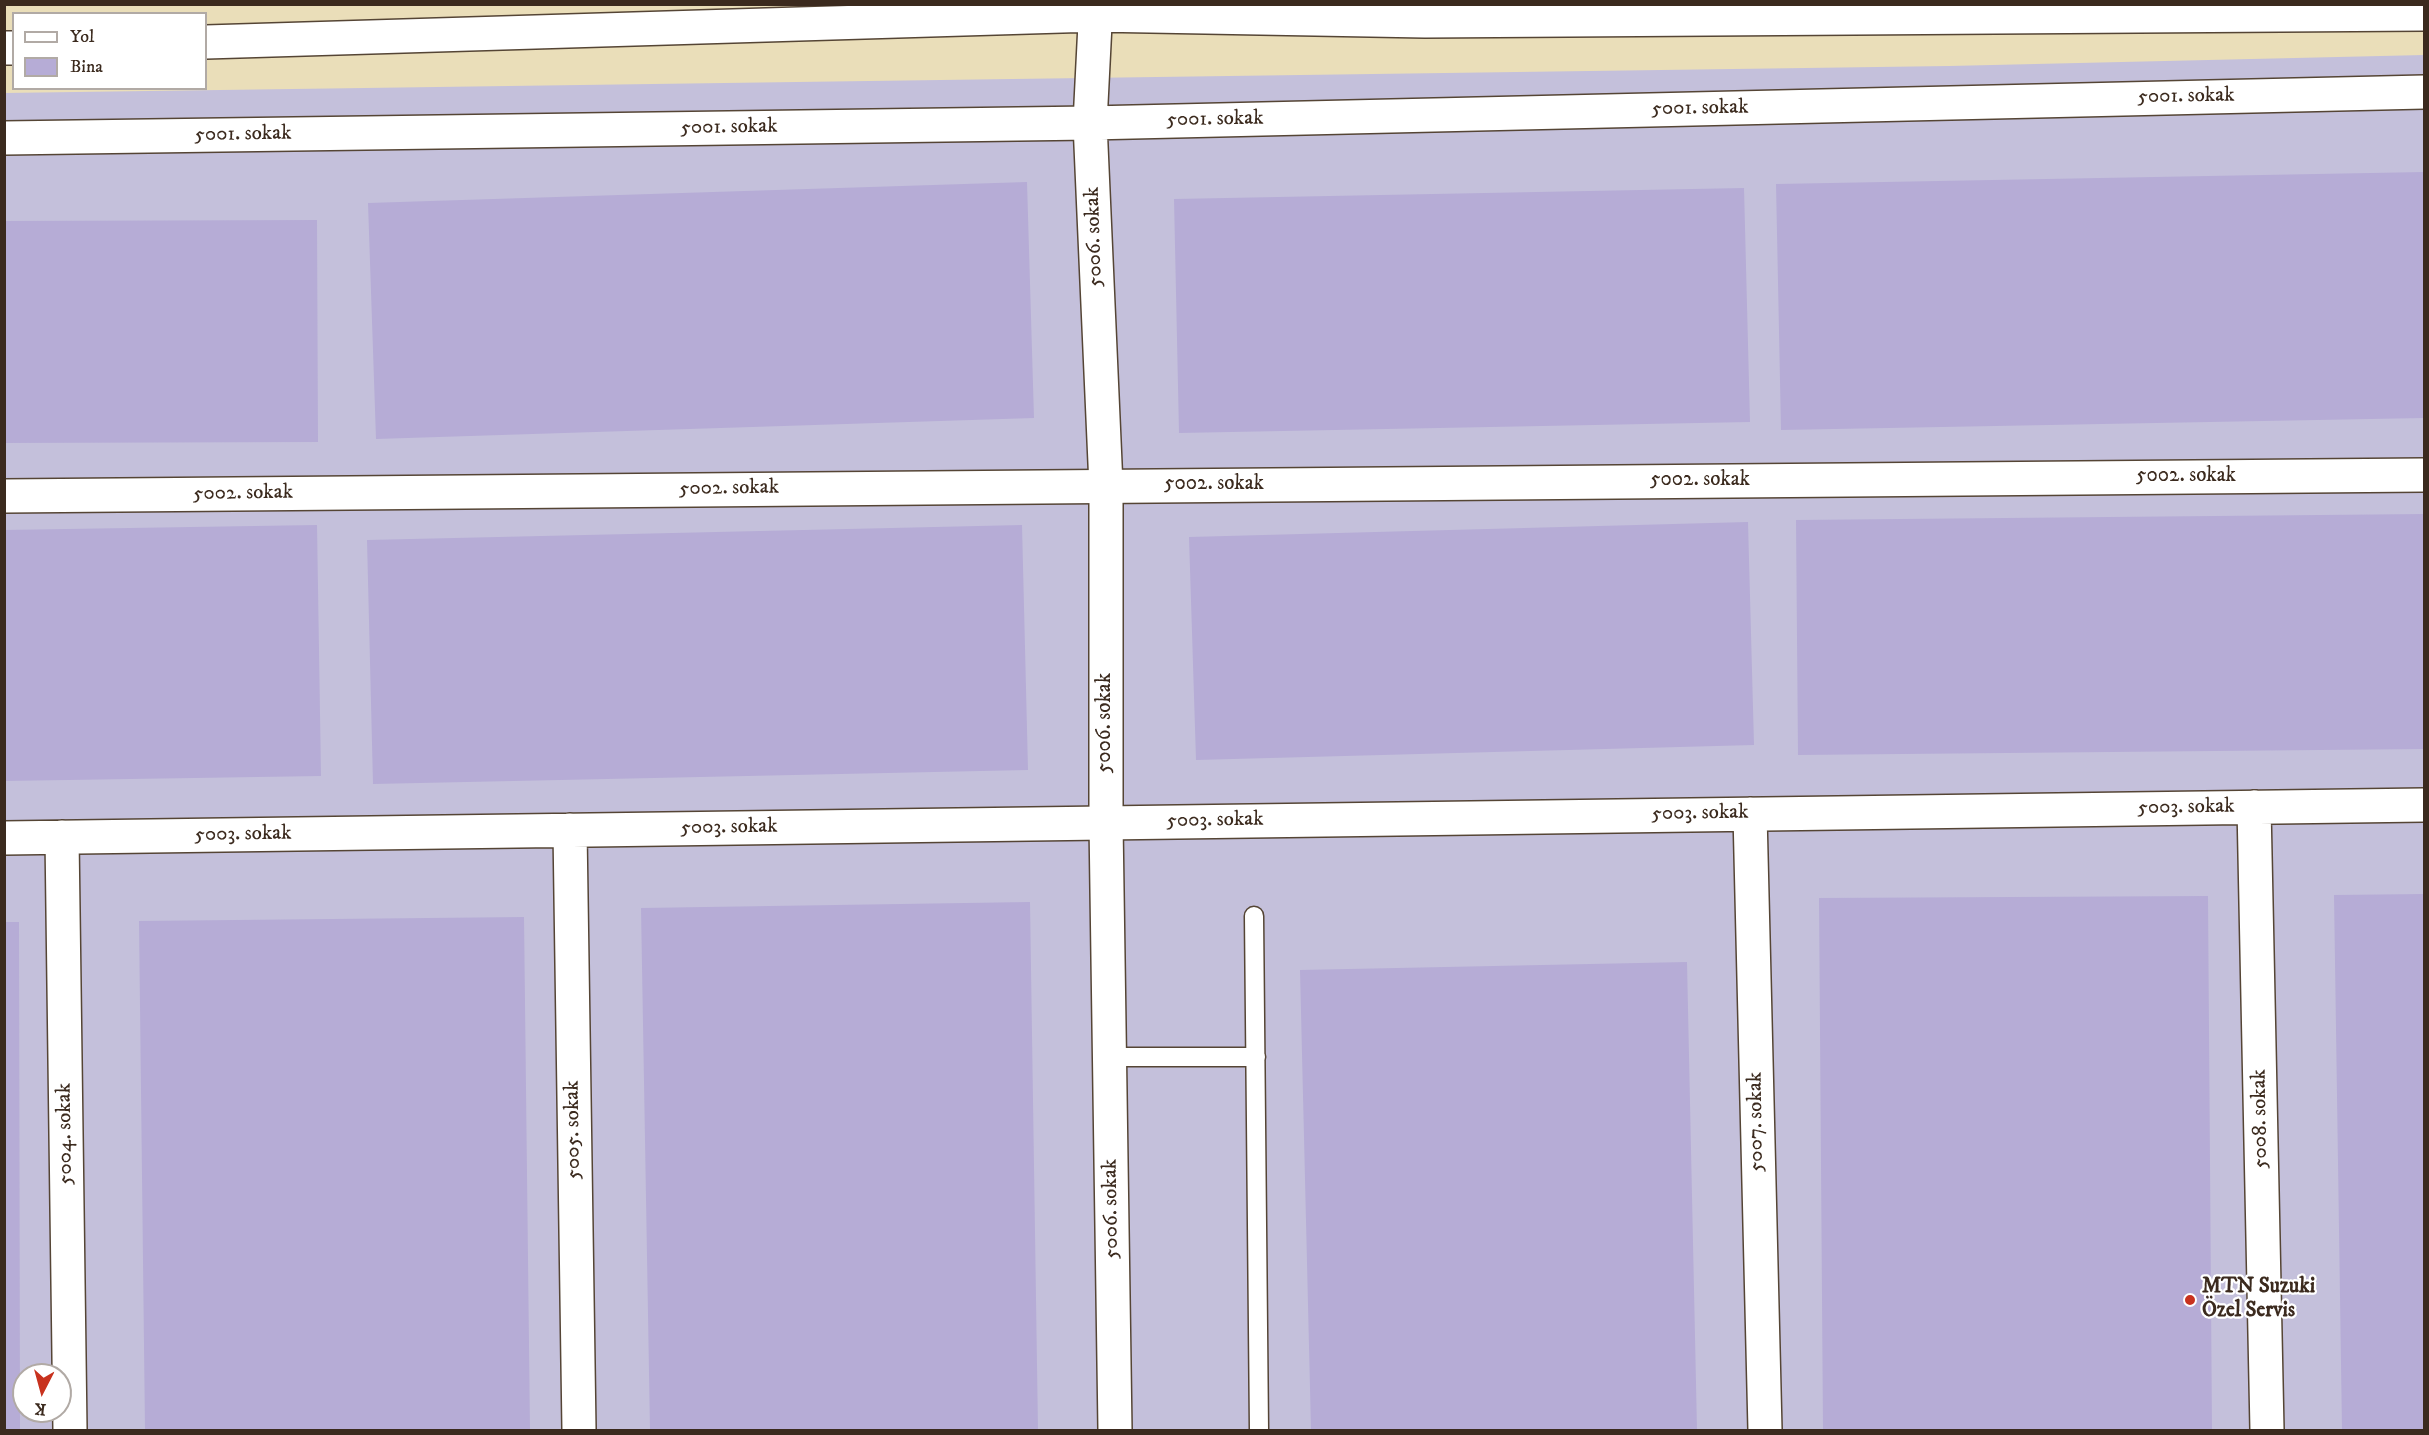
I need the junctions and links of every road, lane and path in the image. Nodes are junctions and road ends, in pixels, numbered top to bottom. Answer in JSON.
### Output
{"nodes":[{"id":1,"x":1096,"y":10,"type":"edge"},
{"id":2,"x":1421,"y":13,"type":"edge"},
{"id":3,"x":2424,"y":14,"type":"edge"},
{"id":4,"x":207,"y":42,"type":"edge"},
{"id":5,"x":2424,"y":92,"type":"edge"},
{"id":6,"x":1090,"y":123,"type":"junction"},
{"id":7,"x":4,"y":138,"type":"edge"},
{"id":8,"x":2424,"y":475,"type":"edge"},
{"id":9,"x":1106,"y":486,"type":"junction"},
{"id":10,"x":4,"y":496,"type":"edge"},
{"id":11,"x":2424,"y":805,"type":"edge"},
{"id":12,"x":2254,"y":807,"type":"junction"},
{"id":13,"x":1750,"y":814,"type":"junction"},
{"id":14,"x":1106,"y":823,"type":"junction"},
{"id":15,"x":570,"y":830,"type":"junction"},
{"id":16,"x":63,"y":837,"type":"junction"},
{"id":17,"x":4,"y":838,"type":"edge"},
{"id":18,"x":1254,"y":916,"type":"dead end"},
{"id":19,"x":1110,"y":1056,"type":"junction"},
{"id":20,"x":1256,"y":1057,"type":"junction"},
{"id":21,"x":70,"y":1431,"type":"edge"},
{"id":22,"x":579,"y":1431,"type":"edge"},
{"id":23,"x":1115,"y":1431,"type":"edge"},
{"id":24,"x":1259,"y":1431,"type":"edge"},
{"id":25,"x":1765,"y":1431,"type":"edge"},
{"id":26,"x":2267,"y":1431,"type":"edge"}],
"edges":[{"from":1,"to":2,"type":"street"},
{"from":1,"to":4,"type":"street"},
{"from":1,"to":6,"type":"street","name":"5006. sokak"},
{"from":2,"to":3,"type":"street"},
{"from":5,"to":6,"type":"street","name":"5001. sokak"},
{"from":6,"to":7,"type":"street","name":"5001. sokak"},
{"from":6,"to":9,"type":"street","name":"5006. sokak"},
{"from":8,"to":9,"type":"street","name":"5002. sokak"},
{"from":9,"to":10,"type":"street","name":"5002. sokak"},
{"from":9,"to":14,"type":"street","name":"5006. sokak"},
{"from":11,"to":12,"type":"street","name":"5003. sokak"},
{"from":12,"to":13,"type":"street","name":"5003. sokak"},
{"from":12,"to":26,"type":"street","name":"5008. sokak"},
{"from":13,"to":14,"type":"street","name":"5003. sokak"},
{"from":13,"to":25,"type":"street","name":"5007. sokak"},
{"from":14,"to":15,"type":"street","name":"5003. sokak"},
{"from":14,"to":19,"type":"street","name":"5006. sokak"},
{"from":15,"to":16,"type":"street","name":"5003. sokak"},
{"from":15,"to":22,"type":"street","name":"5005. sokak"},
{"from":16,"to":17,"type":"street","name":"5003. sokak"},
{"from":16,"to":21,"type":"street","name":"5004. sokak"},
{"from":18,"to":20,"type":"lane"},
{"from":19,"to":20,"type":"lane"},
{"from":19,"to":23,"type":"street","name":"5006. sokak"},
{"from":20,"to":24,"type":"lane"}]}
